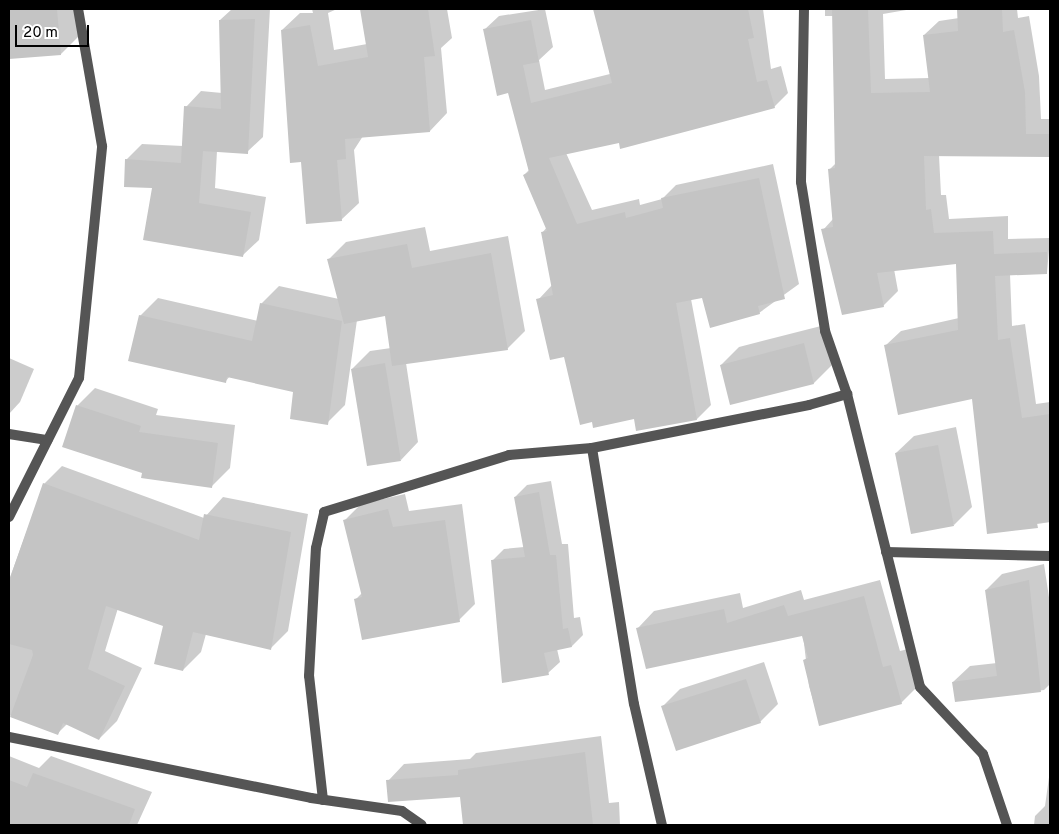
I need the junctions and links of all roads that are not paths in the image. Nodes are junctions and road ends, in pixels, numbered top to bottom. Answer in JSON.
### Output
{"nodes":[{"id":1,"x":78,"y":9,"type":"edge"},
{"id":2,"x":804,"y":9,"type":"edge"},
{"id":3,"x":847,"y":394,"type":"junction"},
{"id":4,"x":9,"y":434,"type":"edge"},
{"id":5,"x":48,"y":440,"type":"junction"},
{"id":6,"x":592,"y":448,"type":"junction"},
{"id":7,"x":9,"y":517,"type":"edge"},
{"id":8,"x":886,"y":552,"type":"junction"},
{"id":9,"x":1050,"y":556,"type":"edge"},
{"id":10,"x":9,"y":737,"type":"edge"},
{"id":11,"x":323,"y":800,"type":"junction"},
{"id":12,"x":422,"y":825,"type":"edge"},
{"id":13,"x":662,"y":825,"type":"edge"},
{"id":14,"x":1007,"y":825,"type":"edge"}],
"edges":[{"from":1,"to":5,"type":"street"},
{"from":2,"to":3,"type":"street"},
{"from":3,"to":6,"type":"street"},
{"from":3,"to":8,"type":"street"},
{"from":4,"to":5,"type":"street"},
{"from":5,"to":7,"type":"street"},
{"from":6,"to":11,"type":"street"},
{"from":6,"to":13,"type":"street"},
{"from":8,"to":9,"type":"street"},
{"from":8,"to":14,"type":"street"},
{"from":10,"to":11,"type":"street"},
{"from":11,"to":12,"type":"street"}]}
